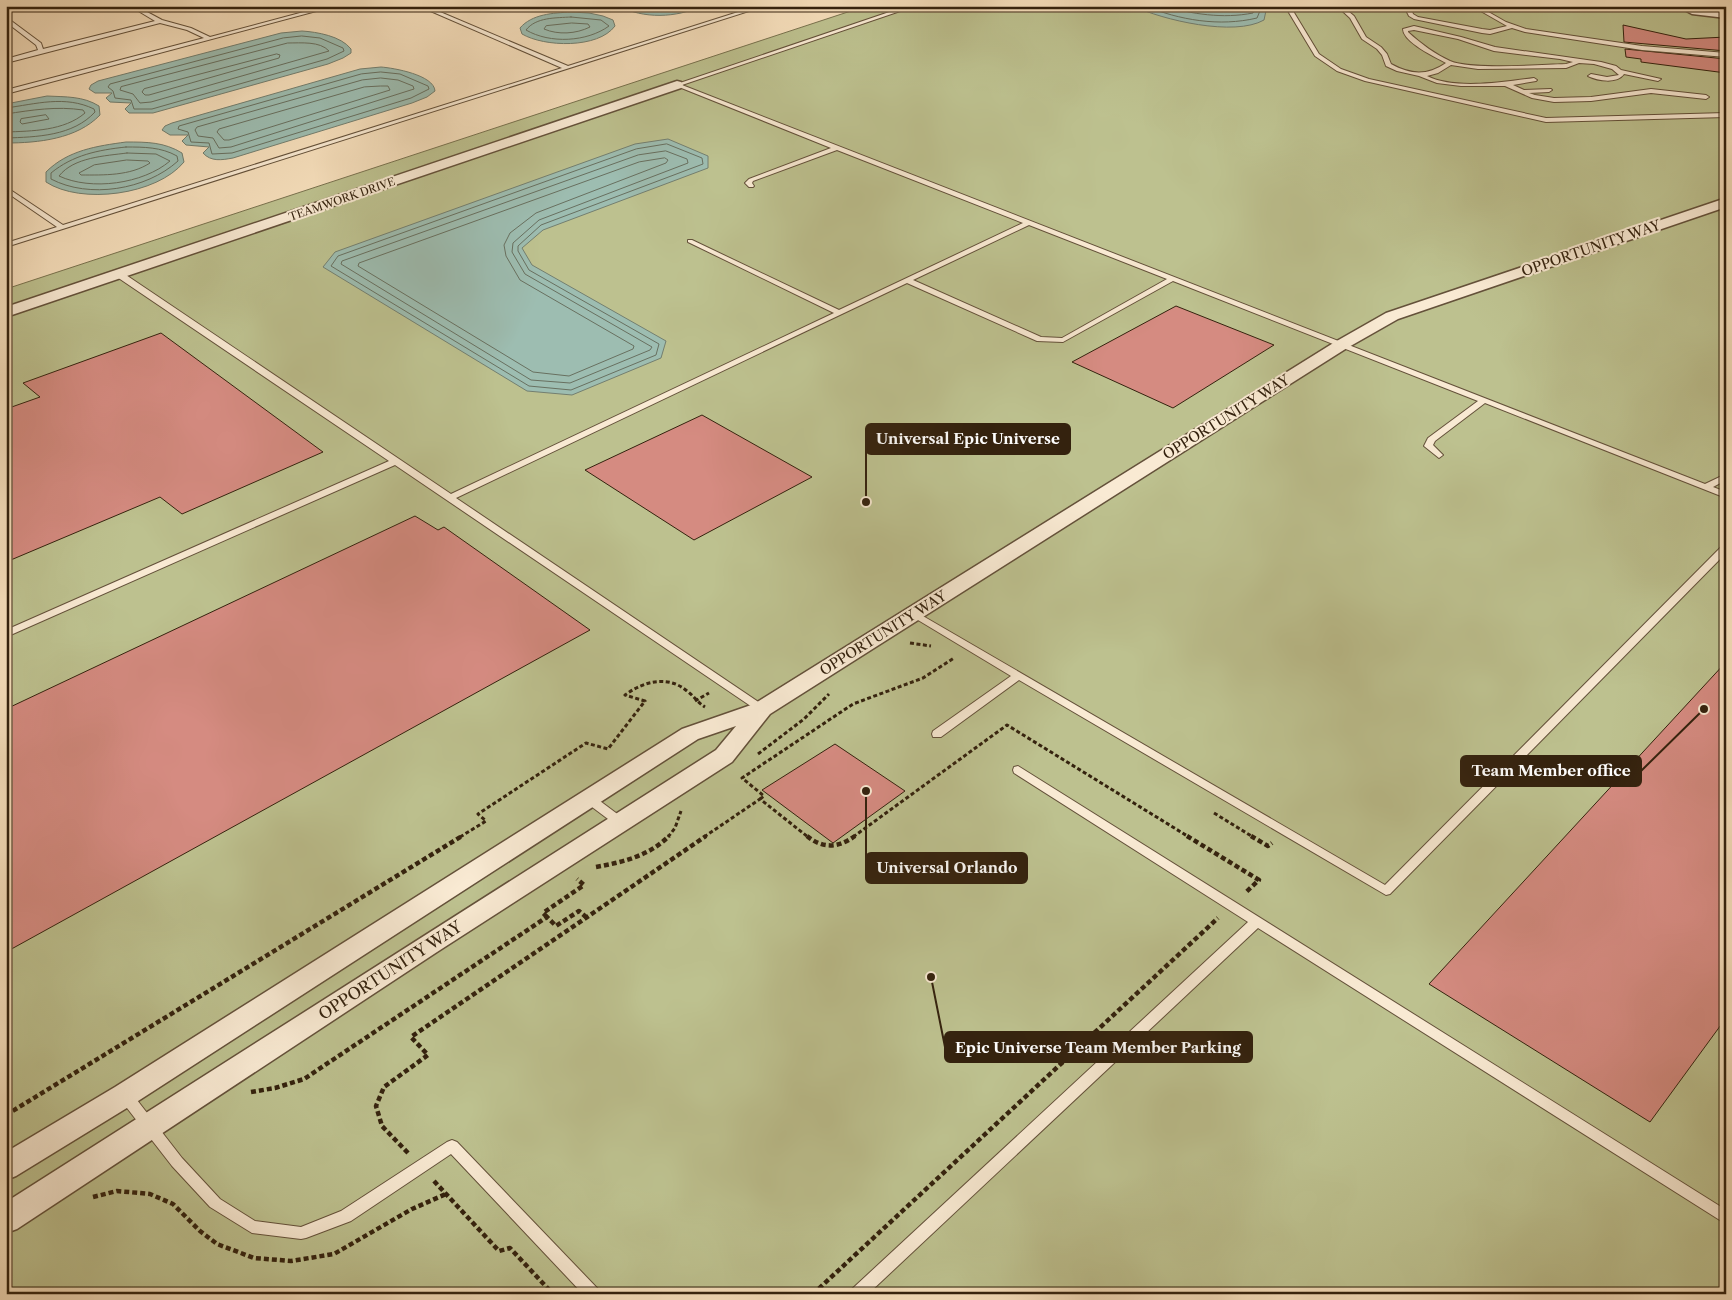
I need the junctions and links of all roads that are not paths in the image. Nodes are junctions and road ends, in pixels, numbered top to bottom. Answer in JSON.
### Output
{"nodes":[{"id":1,"x":132,"y":6,"type":"edge"},
{"id":2,"x":333,"y":6,"type":"edge"},
{"id":3,"x":421,"y":6,"type":"edge"},
{"id":4,"x":763,"y":6,"type":"edge"},
{"id":5,"x":913,"y":6,"type":"edge"},
{"id":6,"x":1288,"y":6,"type":"edge"},
{"id":7,"x":1339,"y":6,"type":"edge"},
{"id":8,"x":1384,"y":6,"type":"edge"},
{"id":9,"x":1390,"y":6,"type":"edge"},
{"id":10,"x":1406,"y":6,"type":"edge"},
{"id":11,"x":1474,"y":6,"type":"edge"},
{"id":12,"x":1681,"y":6,"type":"edge"},
{"id":13,"x":1386,"y":13,"type":"dead end"},
{"id":14,"x":1726,"y":15,"type":"edge"},
{"id":15,"x":6,"y":19,"type":"edge"},
{"id":16,"x":160,"y":20,"type":"junction"},
{"id":17,"x":1512,"y":26,"type":"junction"},
{"id":18,"x":210,"y":39,"type":"junction"},
{"id":19,"x":41,"y":51,"type":"junction"},
{"id":20,"x":1726,"y":55,"type":"edge"},
{"id":21,"x":6,"y":61,"type":"edge"},
{"id":22,"x":1576,"y":61,"type":"junction"},
{"id":23,"x":1450,"y":63,"type":"junction"},
{"id":24,"x":568,"y":68,"type":"junction"},
{"id":25,"x":1621,"y":72,"type":"junction"},
{"id":26,"x":1420,"y":74,"type":"junction"},
{"id":27,"x":1591,"y":76,"type":"dead end"},
{"id":28,"x":1658,"y":79,"type":"dead end"},
{"id":29,"x":1534,"y":80,"type":"dead end"},
{"id":30,"x":1505,"y":84,"type":"junction"},
{"id":31,"x":677,"y":85,"type":"junction"},
{"id":32,"x":1549,"y":90,"type":"dead end"},
{"id":33,"x":1520,"y":91,"type":"junction"},
{"id":34,"x":6,"y":92,"type":"edge"},
{"id":35,"x":1706,"y":96,"type":"dead end"},
{"id":36,"x":1726,"y":115,"type":"edge"},
{"id":37,"x":836,"y":148,"type":"junction"},
{"id":38,"x":750,"y":186,"type":"dead end"},
{"id":39,"x":6,"y":189,"type":"edge"},
{"id":40,"x":1726,"y":202,"type":"edge"},
{"id":41,"x":1028,"y":222,"type":"junction"},
{"id":42,"x":62,"y":227,"type":"junction"},
{"id":43,"x":690,"y":241,"type":"dead end"},
{"id":44,"x":6,"y":245,"type":"edge"},
{"id":45,"x":120,"y":275,"type":"junction"},
{"id":46,"x":1172,"y":279,"type":"junction"},
{"id":47,"x":906,"y":280,"type":"junction"},
{"id":48,"x":6,"y":312,"type":"edge"},
{"id":49,"x":838,"y":312,"type":"junction"},
{"id":50,"x":1341,"y":345,"type":"junction"},
{"id":51,"x":1484,"y":400,"type":"junction"},
{"id":52,"x":1439,"y":455,"type":"dead end"},
{"id":53,"x":396,"y":461,"type":"junction"},
{"id":54,"x":1726,"y":477,"type":"edge"},
{"id":55,"x":1705,"y":487,"type":"junction"},
{"id":56,"x":1726,"y":495,"type":"edge"},
{"id":57,"x":450,"y":498,"type":"junction"},
{"id":58,"x":1726,"y":547,"type":"edge"},
{"id":59,"x":913,"y":614,"type":"junction"},
{"id":60,"x":6,"y":634,"type":"edge"},
{"id":61,"x":1018,"y":676,"type":"junction"},
{"id":62,"x":762,"y":709,"type":"junction"},
{"id":63,"x":736,"y":725,"type":"junction"},
{"id":64,"x":937,"y":734,"type":"dead end"},
{"id":65,"x":1018,"y":770,"type":"dead end"},
{"id":66,"x":588,"y":798,"type":"junction"},
{"id":67,"x":620,"y":822,"type":"junction"},
{"id":68,"x":1257,"y":921,"type":"junction"},
{"id":69,"x":125,"y":1095,"type":"junction"},
{"id":70,"x":149,"y":1126,"type":"junction"},
{"id":71,"x":6,"y":1167,"type":"edge"},
{"id":72,"x":1726,"y":1218,"type":"edge"},
{"id":73,"x":6,"y":1219,"type":"edge"},
{"id":74,"x":592,"y":1294,"type":"edge"},
{"id":75,"x":857,"y":1294,"type":"edge"}],
"edges":[{"from":1,"to":16,"type":"lane"},
{"from":2,"to":18,"type":"lane"},
{"from":3,"to":24,"type":"lane"},
{"from":4,"to":24,"type":"lane"},
{"from":5,"to":31,"type":"lane"},
{"from":6,"to":36,"type":"lane"},
{"from":7,"to":26,"type":"lane"},
{"from":8,"to":13,"type":"lane"},
{"from":9,"to":10,"type":"lane"},
{"from":10,"to":17,"type":"lane"},
{"from":11,"to":17,"type":"lane"},
{"from":12,"to":14,"type":"street"},
{"from":15,"to":19,"type":"lane"},
{"from":16,"to":18,"type":"lane"},
{"from":16,"to":19,"type":"lane"},
{"from":17,"to":20,"type":"lane"},
{"from":18,"to":34,"type":"lane"},
{"from":19,"to":21,"type":"lane"},
{"from":22,"to":23,"type":"lane"},
{"from":22,"to":23,"type":"lane"},
{"from":22,"to":25,"type":"lane"},
{"from":23,"to":26,"type":"lane"},
{"from":24,"to":42,"type":"lane"},
{"from":25,"to":27,"type":"lane"},
{"from":25,"to":28,"type":"lane"},
{"from":26,"to":30,"type":"lane"},
{"from":29,"to":30,"type":"lane"},
{"from":30,"to":33,"type":"lane"},
{"from":31,"to":37,"type":"lane"},
{"from":31,"to":45,"type":"street","name":"TEAMWORK DRIVE"},
{"from":32,"to":33,"type":"lane"},
{"from":33,"to":35,"type":"lane"},
{"from":37,"to":38,"type":"lane"},
{"from":37,"to":41,"type":"lane"},
{"from":39,"to":42,"type":"lane"},
{"from":40,"to":50,"type":"street","name":"OPPORTUNITY WAY"},
{"from":41,"to":46,"type":"lane"},
{"from":41,"to":47,"type":"lane"},
{"from":42,"to":44,"type":"lane"},
{"from":43,"to":49,"type":"lane"},
{"from":45,"to":48,"type":"street","name":"TEAMWORK DRIVE"},
{"from":45,"to":53,"type":"lane"},
{"from":46,"to":47,"type":"lane"},
{"from":46,"to":50,"type":"lane"},
{"from":47,"to":49,"type":"lane"},
{"from":49,"to":57,"type":"lane"},
{"from":50,"to":51,"type":"lane"},
{"from":50,"to":59,"type":"street","name":"OPPORTUNITY WAY"},
{"from":51,"to":52,"type":"lane"},
{"from":51,"to":55,"type":"lane"},
{"from":53,"to":57,"type":"lane"},
{"from":53,"to":60,"type":"lane"},
{"from":54,"to":55,"type":"lane"},
{"from":55,"to":56,"type":"lane"},
{"from":57,"to":62,"type":"lane"},
{"from":58,"to":61,"type":"lane"},
{"from":59,"to":61,"type":"lane"},
{"from":59,"to":62,"type":"street","name":"OPPORTUNITY WAY"},
{"from":61,"to":64,"type":"lane"},
{"from":62,"to":63,"type":"street","name":"OPPORTUNITY WAY"},
{"from":63,"to":66,"type":"street"},
{"from":63,"to":67,"type":"street","name":"OPPORTUNITY WAY"},
{"from":65,"to":68,"type":"lane"},
{"from":66,"to":67,"type":"lane"},
{"from":66,"to":69,"type":"street"},
{"from":67,"to":70,"type":"street","name":"OPPORTUNITY WAY"},
{"from":68,"to":72,"type":"lane"},
{"from":68,"to":75,"type":"lane"},
{"from":69,"to":70,"type":"lane"},
{"from":69,"to":71,"type":"street"},
{"from":70,"to":73,"type":"street","name":"OPPORTUNITY WAY"},
{"from":70,"to":74,"type":"lane"}]}
